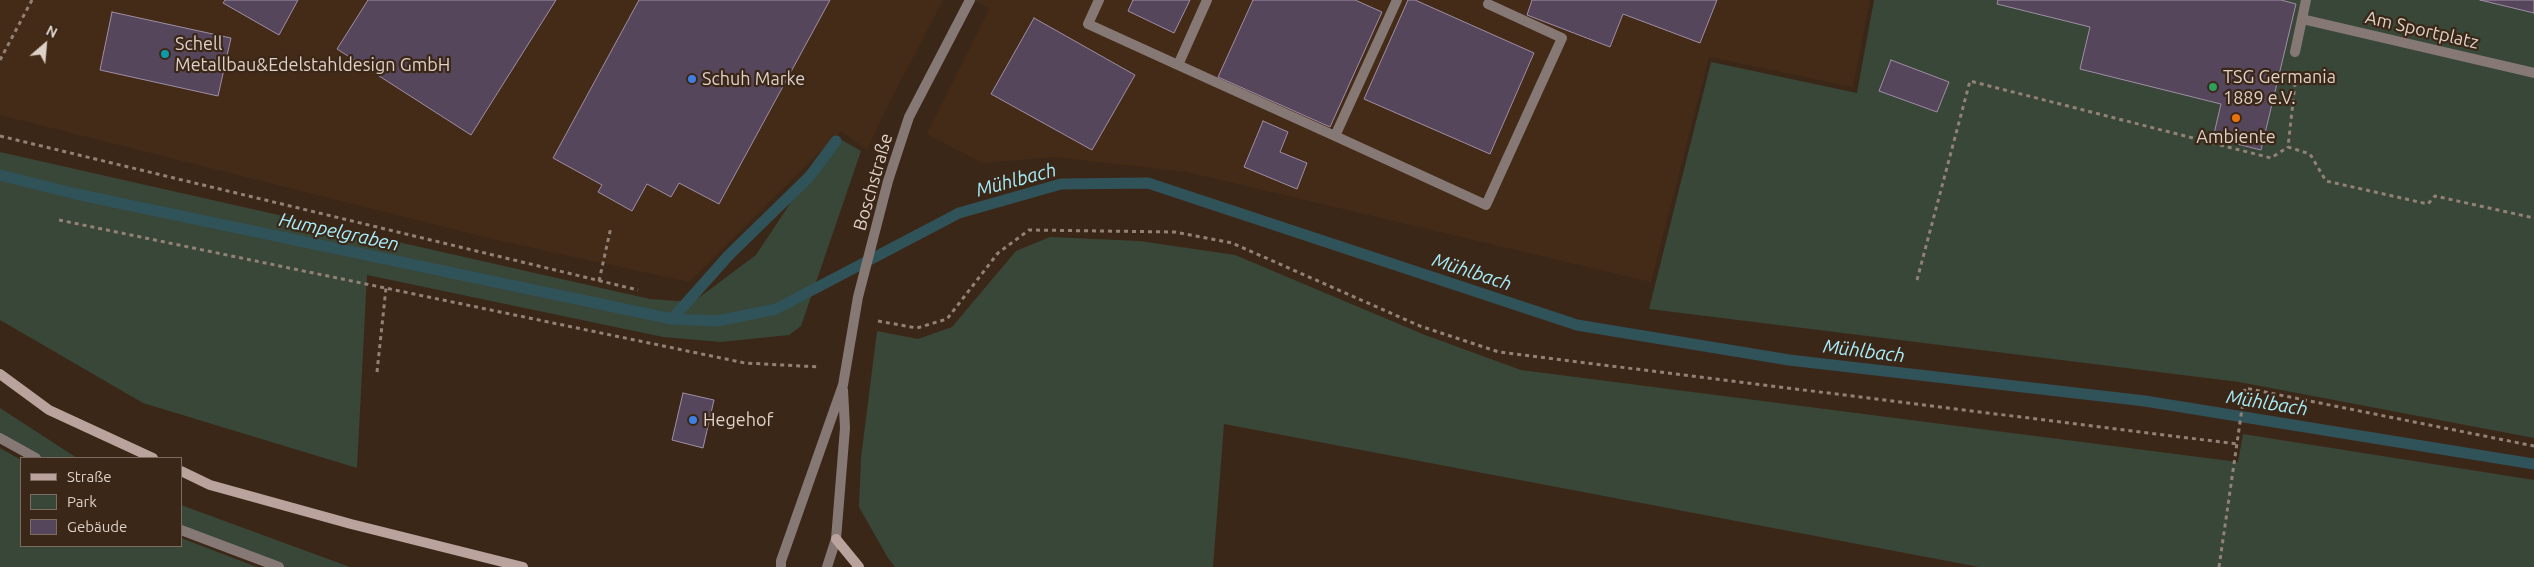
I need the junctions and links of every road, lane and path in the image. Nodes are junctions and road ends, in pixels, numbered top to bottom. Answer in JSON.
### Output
{"nodes":[{"id":1,"x":32,"y":0,"type":"edge"},
{"id":2,"x":970,"y":0,"type":"edge"},
{"id":3,"x":1099,"y":0,"type":"edge"},
{"id":4,"x":1207,"y":0,"type":"edge"},
{"id":5,"x":1397,"y":0,"type":"edge"},
{"id":6,"x":2306,"y":0,"type":"edge"},
{"id":7,"x":1485,"y":1,"type":"edge"},
{"id":8,"x":2302,"y":19,"type":"junction"},
{"id":9,"x":2295,"y":52,"type":"dead end"},
{"id":10,"x":0,"y":60,"type":"edge"},
{"id":11,"x":1178,"y":65,"type":"junction"},
{"id":12,"x":2297,"y":67,"type":"dead end"},
{"id":13,"x":2534,"y":73,"type":"edge"},
{"id":14,"x":0,"y":136,"type":"edge"},
{"id":15,"x":1335,"y":136,"type":"junction"},
{"id":16,"x":2288,"y":147,"type":"junction"},
{"id":17,"x":2534,"y":218,"type":"edge"},
{"id":18,"x":59,"y":220,"type":"dead end"},
{"id":19,"x":611,"y":228,"type":"dead end"},
{"id":20,"x":1917,"y":280,"type":"dead end"},
{"id":21,"x":599,"y":281,"type":"junction"},
{"id":22,"x":386,"y":288,"type":"junction"},
{"id":23,"x":638,"y":290,"type":"dead end"},
{"id":24,"x":855,"y":316,"type":"junction"},
{"id":25,"x":846,"y":368,"type":"junction"},
{"id":26,"x":377,"y":372,"type":"dead end"},
{"id":27,"x":0,"y":374,"type":"edge"},
{"id":28,"x":843,"y":385,"type":"junction"},
{"id":29,"x":0,"y":438,"type":"edge"},
{"id":30,"x":2237,"y":444,"type":"junction"},
{"id":31,"x":2534,"y":446,"type":"edge"},
{"id":32,"x":34,"y":457,"type":"edge"},
{"id":33,"x":151,"y":457,"type":"edge"},
{"id":34,"x":182,"y":472,"type":"edge"},
{"id":35,"x":182,"y":530,"type":"edge"},
{"id":36,"x":836,"y":538,"type":"junction"},
{"id":37,"x":279,"y":567,"type":"edge"},
{"id":38,"x":523,"y":567,"type":"edge"},
{"id":39,"x":781,"y":567,"type":"edge"},
{"id":40,"x":827,"y":567,"type":"edge"},
{"id":41,"x":860,"y":567,"type":"edge"},
{"id":42,"x":2219,"y":567,"type":"edge"}],
"edges":[{"from":1,"to":10,"type":"path"},
{"from":2,"to":24,"type":"street","name":"Boschstraße"},
{"from":3,"to":11,"type":"street"},
{"from":4,"to":11,"type":"street"},
{"from":5,"to":15,"type":"street"},
{"from":6,"to":8,"type":"street"},
{"from":7,"to":15,"type":"street"},
{"from":8,"to":9,"type":"street"},
{"from":8,"to":13,"type":"street","name":"Am Sportplatz"},
{"from":11,"to":15,"type":"street"},
{"from":12,"to":16,"type":"path"},
{"from":14,"to":21,"type":"path"},
{"from":16,"to":17,"type":"path"},
{"from":16,"to":20,"type":"path"},
{"from":18,"to":22,"type":"path"},
{"from":19,"to":21,"type":"path"},
{"from":21,"to":23,"type":"path"},
{"from":22,"to":25,"type":"path"},
{"from":22,"to":26,"type":"path"},
{"from":24,"to":25,"type":"street","name":"Boschstraße"},
{"from":24,"to":30,"type":"path"},
{"from":25,"to":28,"type":"street","name":"Boschstraße"},
{"from":27,"to":33,"type":"main road"},
{"from":28,"to":36,"type":"street","name":"Boschstraße"},
{"from":28,"to":39,"type":"street","name":"Boschstraße"},
{"from":29,"to":32,"type":"street"},
{"from":30,"to":31,"type":"path"},
{"from":30,"to":42,"type":"path"},
{"from":34,"to":38,"type":"main road"},
{"from":35,"to":37,"type":"street"},
{"from":36,"to":40,"type":"street","name":"Boschstraße"},
{"from":36,"to":41,"type":"main road"}]}
